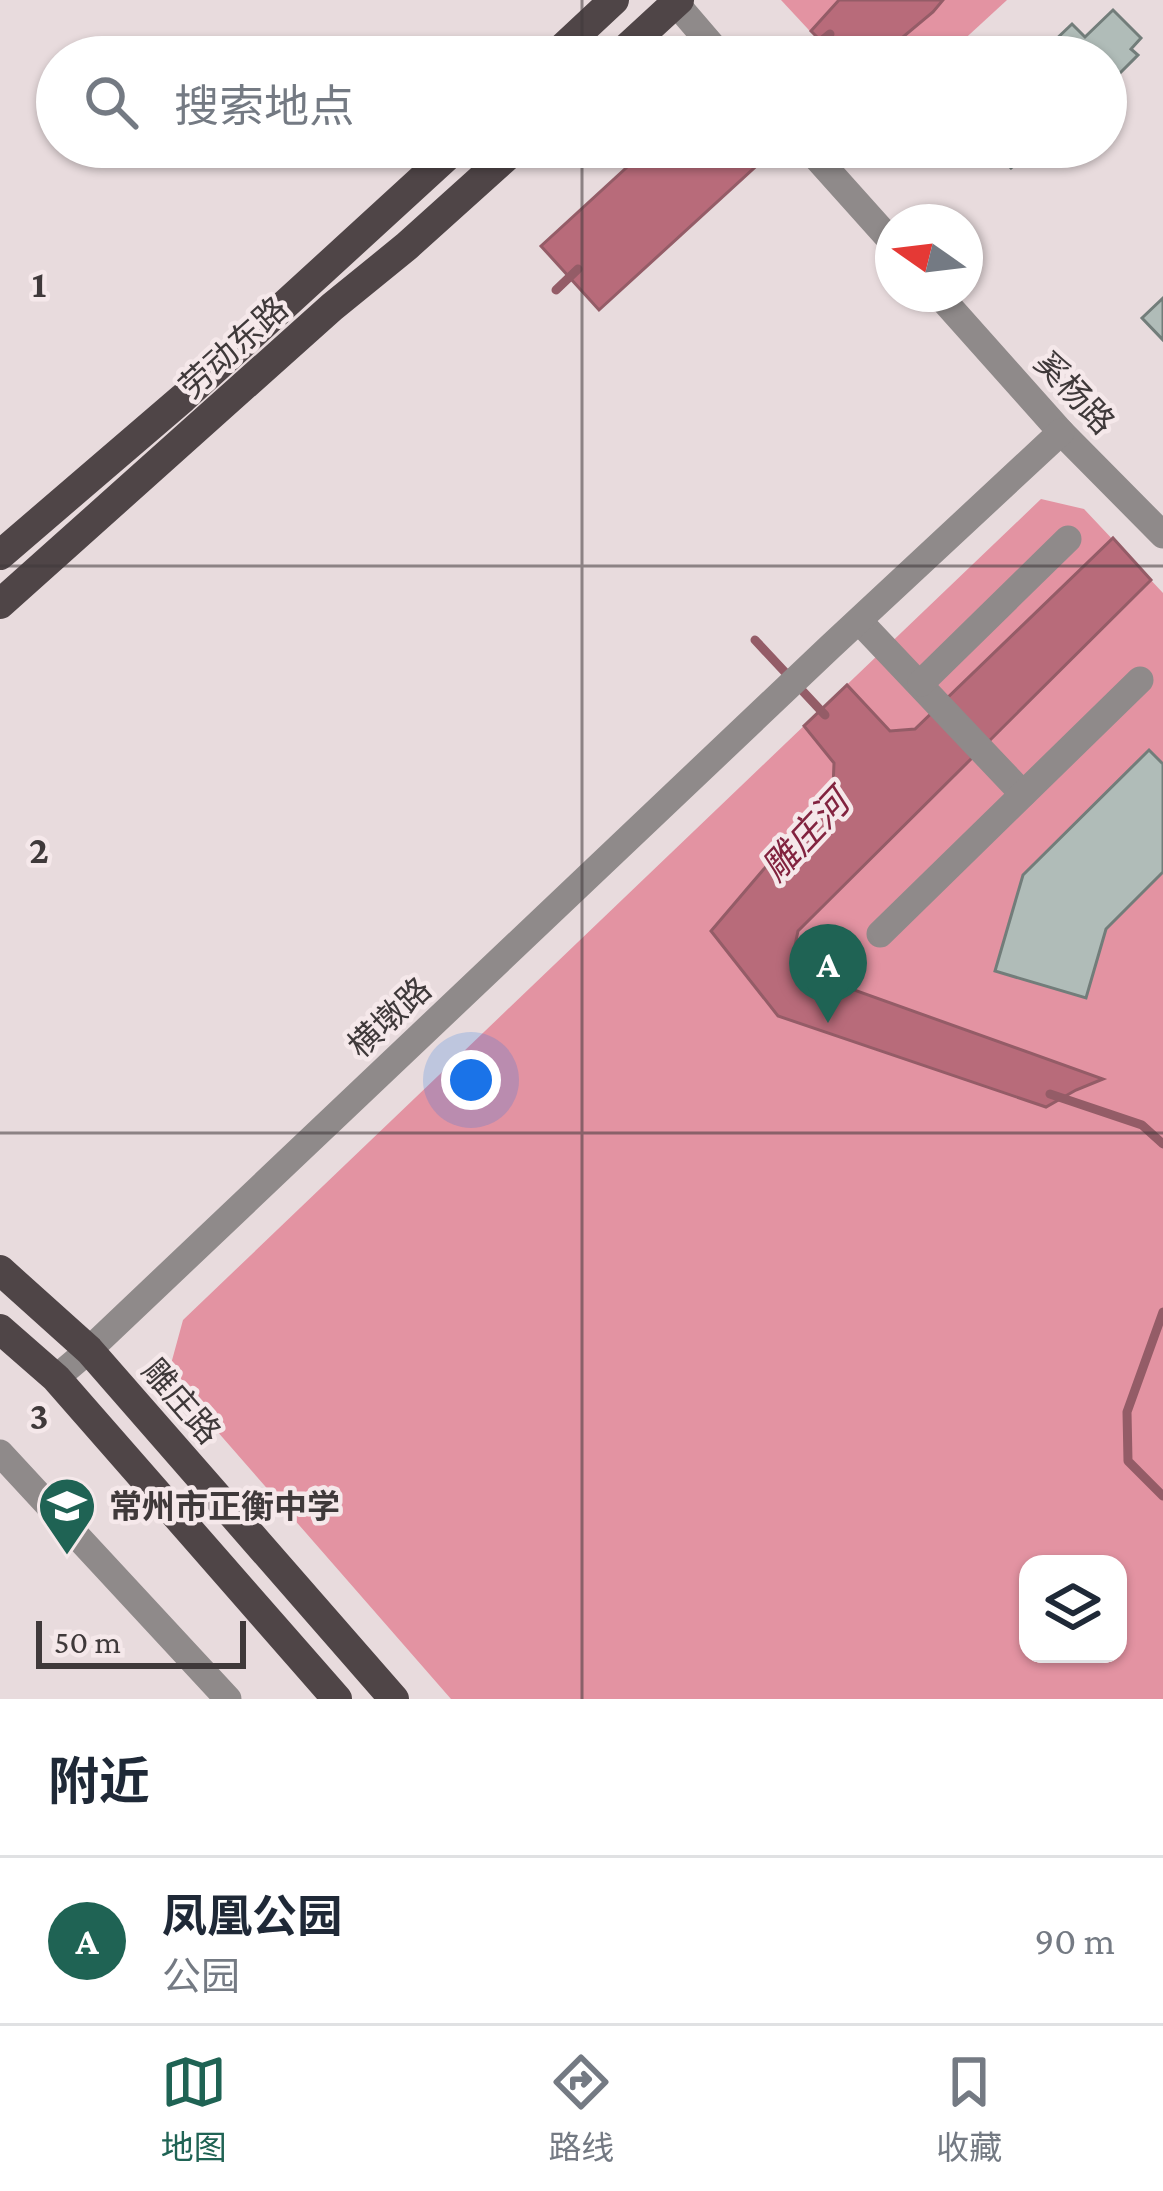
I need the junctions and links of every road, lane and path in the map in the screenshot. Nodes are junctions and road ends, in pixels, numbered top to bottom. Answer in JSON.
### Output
{"nodes":[{"id":1,"x":614,"y":0,"type":"edge"},
{"id":2,"x":676,"y":1,"type":"edge"},
{"id":3,"x":575,"y":36,"type":"edge"},
{"id":4,"x":639,"y":36,"type":"edge"},
{"id":5,"x":705,"y":36,"type":"edge"},
{"id":6,"x":435,"y":168,"type":"edge"},
{"id":7,"x":494,"y":168,"type":"edge"},
{"id":8,"x":826,"y":168,"type":"edge"},
{"id":9,"x":875,"y":224,"type":"edge"},
{"id":10,"x":954,"y":312,"type":"edge"},
{"id":11,"x":1061,"y":432,"type":"junction"},
{"id":12,"x":1163,"y":535,"type":"edge"},
{"id":13,"x":1068,"y":538,"type":"dead end"},
{"id":14,"x":0,"y":555,"type":"edge"},
{"id":15,"x":0,"y":604,"type":"edge"},
{"id":16,"x":860,"y":622,"type":"junction"},
{"id":17,"x":1141,"y":680,"type":"dead end"},
{"id":18,"x":931,"y":694,"type":"junction"},
{"id":19,"x":1023,"y":794,"type":"junction"},
{"id":20,"x":880,"y":934,"type":"dead end"},
{"id":21,"x":0,"y":1270,"type":"edge"},
{"id":22,"x":0,"y":1328,"type":"edge"},
{"id":23,"x":89,"y":1350,"type":"junction"},
{"id":24,"x":56,"y":1378,"type":"junction"},
{"id":25,"x":0,"y":1454,"type":"edge"},
{"id":26,"x":228,"y":1699,"type":"edge"},
{"id":27,"x":337,"y":1699,"type":"edge"},
{"id":28,"x":394,"y":1699,"type":"edge"}],
"edges":[{"from":1,"to":3,"type":"main road"},
{"from":2,"to":4,"type":"main road"},
{"from":2,"to":5,"type":"street"},
{"from":6,"to":14,"type":"main road","name":"劳动东路"},
{"from":7,"to":15,"type":"main road","name":"劳动东路"},
{"from":8,"to":9,"type":"street"},
{"from":10,"to":11,"type":"street","name":"奚杨路"},
{"from":11,"to":12,"type":"street","name":"奚杨路"},
{"from":11,"to":16,"type":"street"},
{"from":13,"to":18,"type":"street"},
{"from":16,"to":18,"type":"street"},
{"from":16,"to":23,"type":"street","name":"横墩路"},
{"from":17,"to":19,"type":"street"},
{"from":18,"to":19,"type":"street"},
{"from":19,"to":20,"type":"street"},
{"from":21,"to":23,"type":"main road","name":"雕庄路"},
{"from":22,"to":24,"type":"main road"},
{"from":23,"to":24,"type":"street","name":"横墩路"},
{"from":23,"to":28,"type":"main road","name":"雕庄路"},
{"from":24,"to":27,"type":"main road"},
{"from":25,"to":26,"type":"street"}]}
